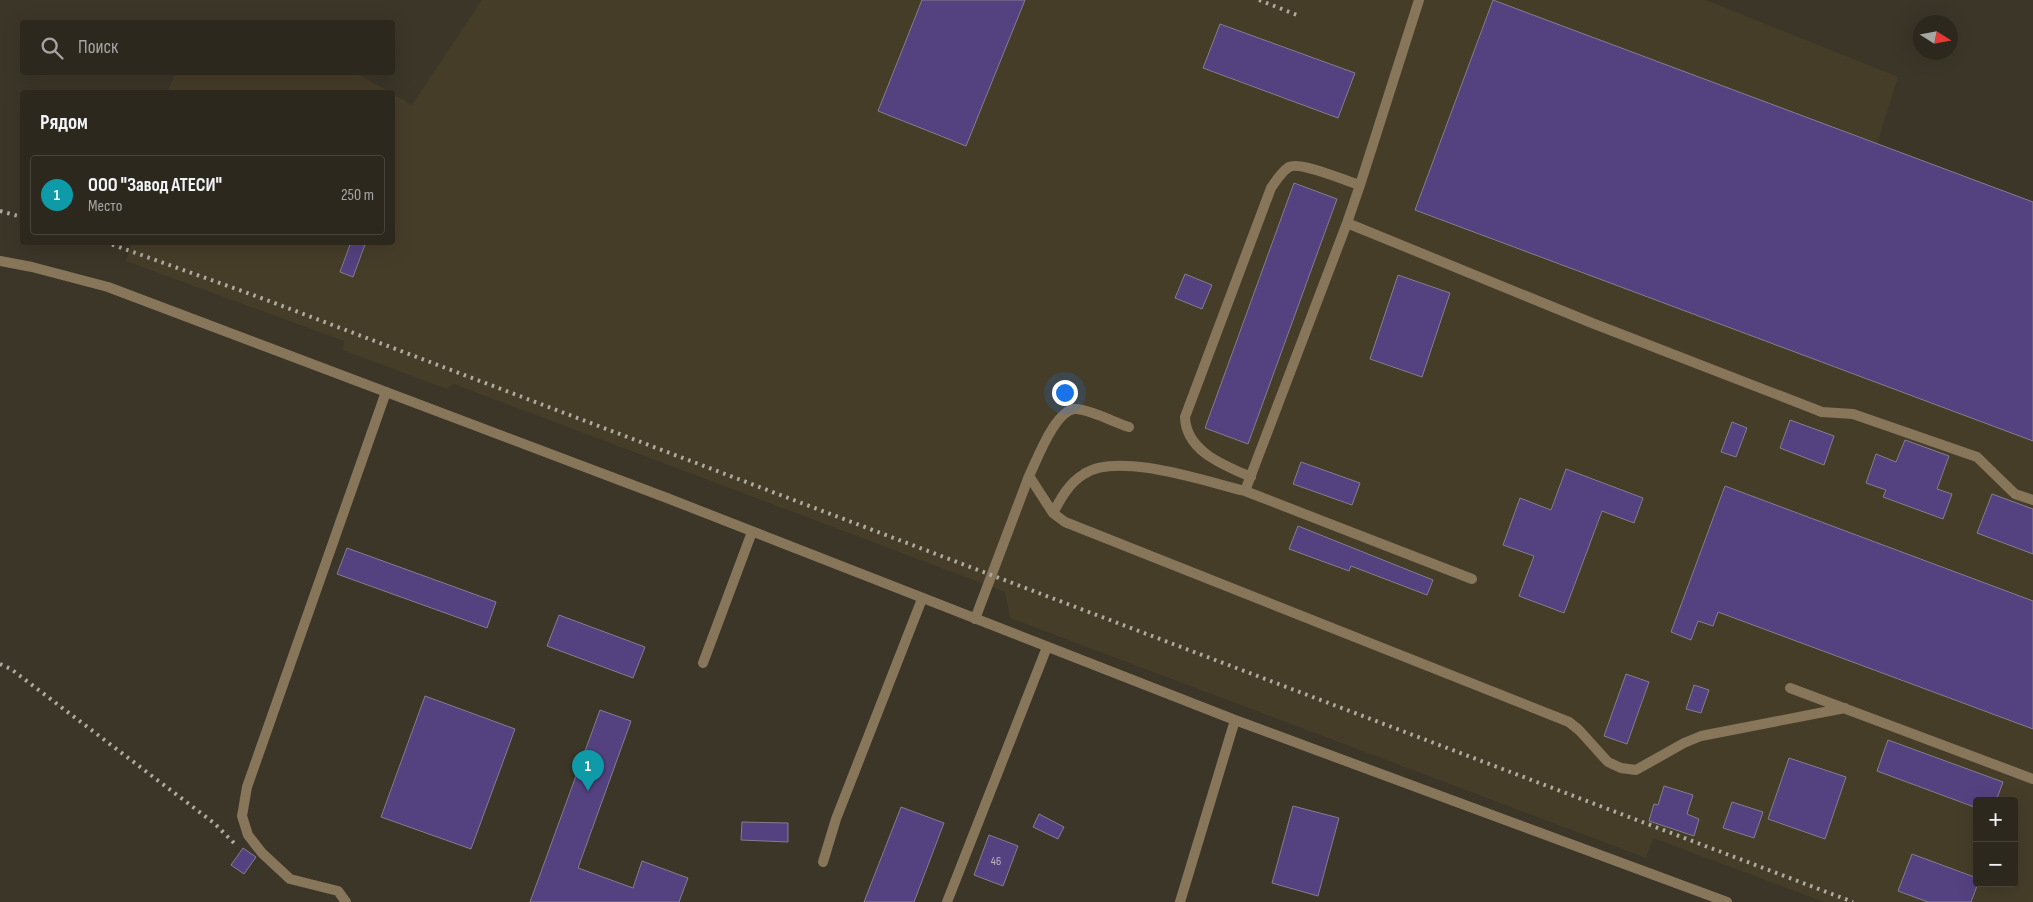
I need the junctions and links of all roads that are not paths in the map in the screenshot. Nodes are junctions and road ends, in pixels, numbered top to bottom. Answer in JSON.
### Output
{"nodes":[{"id":1,"x":1419,"y":0,"type":"edge"},
{"id":2,"x":1360,"y":185,"type":"junction"},
{"id":3,"x":1347,"y":223,"type":"junction"},
{"id":4,"x":0,"y":261,"type":"edge"},
{"id":5,"x":386,"y":392,"type":"junction"},
{"id":6,"x":1130,"y":428,"type":"dead end"},
{"id":7,"x":1029,"y":476,"type":"junction"},
{"id":8,"x":1250,"y":478,"type":"junction"},
{"id":9,"x":1245,"y":491,"type":"junction"},
{"id":10,"x":2033,"y":500,"type":"edge"},
{"id":11,"x":1053,"y":513,"type":"junction"},
{"id":12,"x":752,"y":532,"type":"junction"},
{"id":13,"x":1472,"y":579,"type":"dead end"},
{"id":14,"x":922,"y":599,"type":"junction"},
{"id":15,"x":974,"y":619,"type":"junction"},
{"id":16,"x":1048,"y":647,"type":"junction"},
{"id":17,"x":703,"y":663,"type":"dead end"},
{"id":18,"x":1790,"y":688,"type":"dead end"},
{"id":19,"x":1844,"y":708,"type":"junction"},
{"id":20,"x":1236,"y":720,"type":"junction"},
{"id":21,"x":2033,"y":779,"type":"edge"},
{"id":22,"x":823,"y":862,"type":"dead end"},
{"id":23,"x":346,"y":902,"type":"edge"},
{"id":24,"x":947,"y":902,"type":"edge"},
{"id":25,"x":1180,"y":902,"type":"edge"},
{"id":26,"x":1727,"y":902,"type":"edge"}],
"edges":[{"from":1,"to":2,"type":"street"},
{"from":2,"to":3,"type":"street"},
{"from":2,"to":8,"type":"street"},
{"from":3,"to":8,"type":"street"},
{"from":3,"to":10,"type":"street"},
{"from":4,"to":5,"type":"street"},
{"from":5,"to":12,"type":"street"},
{"from":5,"to":23,"type":"street"},
{"from":6,"to":7,"type":"street"},
{"from":7,"to":11,"type":"street"},
{"from":7,"to":15,"type":"street"},
{"from":8,"to":9,"type":"street"},
{"from":9,"to":11,"type":"street"},
{"from":9,"to":13,"type":"street"},
{"from":11,"to":19,"type":"street"},
{"from":12,"to":14,"type":"street"},
{"from":12,"to":17,"type":"street"},
{"from":14,"to":15,"type":"street"},
{"from":14,"to":22,"type":"street"},
{"from":15,"to":16,"type":"street"},
{"from":16,"to":20,"type":"street"},
{"from":16,"to":24,"type":"street"},
{"from":18,"to":19,"type":"street"},
{"from":19,"to":21,"type":"street"},
{"from":20,"to":25,"type":"street"},
{"from":20,"to":26,"type":"street"}]}
